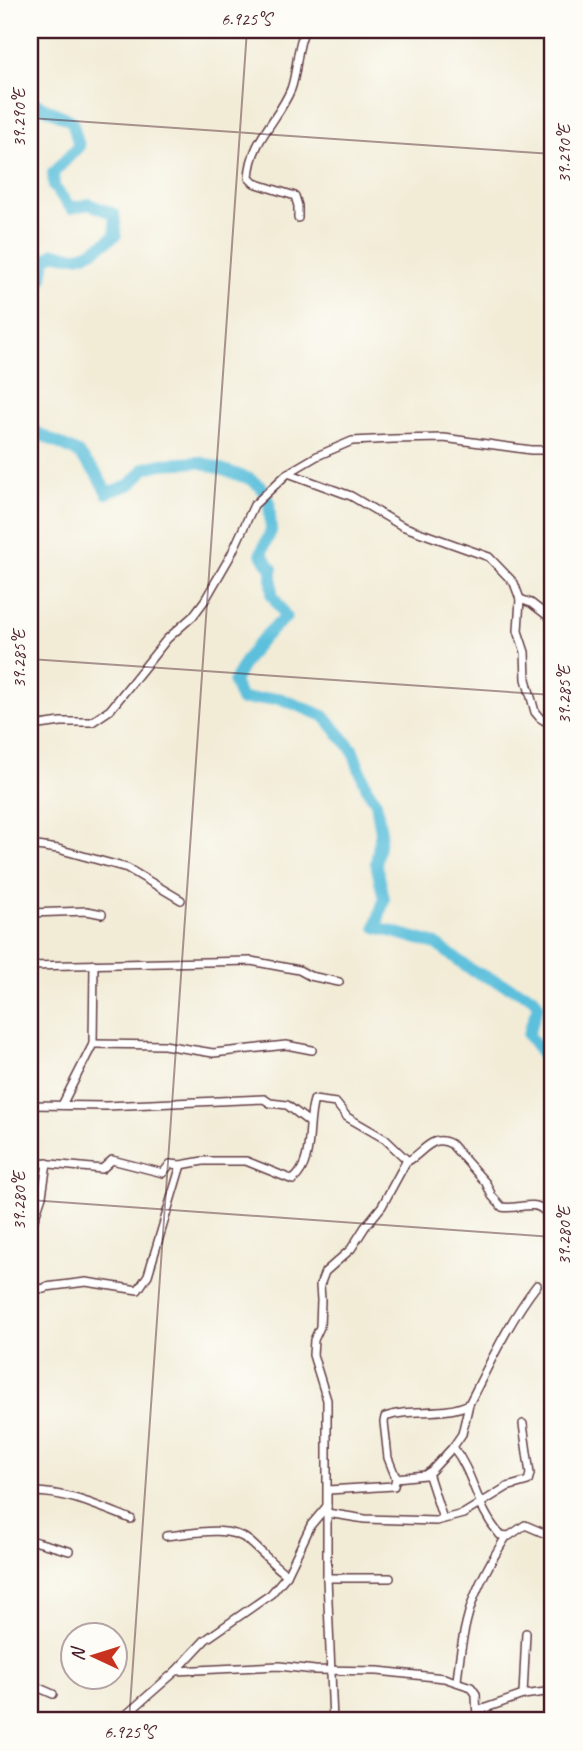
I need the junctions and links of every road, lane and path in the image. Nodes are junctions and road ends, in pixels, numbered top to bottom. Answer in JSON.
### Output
{"nodes":[{"id":1,"x":305,"y":30,"type":"edge"},
{"id":2,"x":298,"y":218,"type":"dead end"},
{"id":3,"x":553,"y":450,"type":"edge"},
{"id":4,"x":288,"y":473,"type":"junction"},
{"id":5,"x":520,"y":599,"type":"junction"},
{"id":6,"x":553,"y":620,"type":"edge"},
{"id":7,"x":553,"y":726,"type":"edge"},
{"id":8,"x":30,"y":729,"type":"edge"},
{"id":9,"x":30,"y":845,"type":"edge"},
{"id":10,"x":181,"y":900,"type":"dead end"},
{"id":11,"x":30,"y":913,"type":"edge"},
{"id":12,"x":102,"y":914,"type":"dead end"},
{"id":13,"x":94,"y":964,"type":"junction"},
{"id":14,"x":30,"y":966,"type":"edge"},
{"id":15,"x":339,"y":982,"type":"dead end"},
{"id":16,"x":93,"y":1044,"type":"junction"},
{"id":17,"x":312,"y":1050,"type":"dead end"},
{"id":18,"x":30,"y":1105,"type":"edge"},
{"id":19,"x":62,"y":1105,"type":"junction"},
{"id":20,"x":309,"y":1122,"type":"junction"},
{"id":21,"x":407,"y":1160,"type":"junction"},
{"id":22,"x":30,"y":1161,"type":"edge"},
{"id":23,"x":47,"y":1163,"type":"junction"},
{"id":24,"x":181,"y":1165,"type":"junction"},
{"id":25,"x":542,"y":1210,"type":"dead end"},
{"id":26,"x":30,"y":1231,"type":"edge"},
{"id":27,"x":537,"y":1285,"type":"dead end"},
{"id":28,"x":30,"y":1287,"type":"edge"},
{"id":29,"x":469,"y":1404,"type":"junction"},
{"id":30,"x":523,"y":1424,"type":"dead end"},
{"id":31,"x":453,"y":1447,"type":"junction"},
{"id":32,"x":428,"y":1474,"type":"junction"},
{"id":33,"x":396,"y":1478,"type":"junction"},
{"id":34,"x":328,"y":1490,"type":"junction"},
{"id":35,"x":30,"y":1492,"type":"edge"},
{"id":36,"x":479,"y":1505,"type":"junction"},
{"id":37,"x":327,"y":1509,"type":"junction"},
{"id":38,"x":131,"y":1518,"type":"dead end"},
{"id":39,"x":443,"y":1519,"type":"junction"},
{"id":40,"x":166,"y":1536,"type":"dead end"},
{"id":41,"x":506,"y":1537,"type":"junction"},
{"id":42,"x":553,"y":1537,"type":"edge"},
{"id":43,"x":30,"y":1540,"type":"edge"},
{"id":44,"x":69,"y":1551,"type":"dead end"},
{"id":45,"x":287,"y":1575,"type":"junction"},
{"id":46,"x":327,"y":1578,"type":"junction"},
{"id":47,"x":390,"y":1578,"type":"dead end"},
{"id":48,"x":526,"y":1633,"type":"dead end"},
{"id":49,"x":331,"y":1670,"type":"junction"},
{"id":50,"x":176,"y":1671,"type":"junction"},
{"id":51,"x":457,"y":1682,"type":"junction"},
{"id":52,"x":30,"y":1684,"type":"edge"},
{"id":53,"x":553,"y":1691,"type":"edge"},
{"id":54,"x":53,"y":1694,"type":"dead end"},
{"id":55,"x":523,"y":1695,"type":"junction"},
{"id":56,"x":477,"y":1711,"type":"junction"},
{"id":57,"x":119,"y":1721,"type":"edge"},
{"id":58,"x":332,"y":1721,"type":"edge"},
{"id":59,"x":477,"y":1721,"type":"edge"}],
"edges":[{"from":1,"to":2,"type":"street"},
{"from":3,"to":4,"type":"street"},
{"from":4,"to":5,"type":"street"},
{"from":4,"to":8,"type":"street"},
{"from":5,"to":6,"type":"street"},
{"from":5,"to":7,"type":"street"},
{"from":9,"to":10,"type":"street"},
{"from":11,"to":12,"type":"street"},
{"from":13,"to":14,"type":"street"},
{"from":13,"to":15,"type":"street"},
{"from":13,"to":16,"type":"street"},
{"from":16,"to":17,"type":"street"},
{"from":16,"to":19,"type":"street"},
{"from":18,"to":19,"type":"street"},
{"from":19,"to":20,"type":"street"},
{"from":20,"to":21,"type":"street"},
{"from":20,"to":24,"type":"street"},
{"from":21,"to":25,"type":"street"},
{"from":21,"to":34,"type":"street"},
{"from":22,"to":23,"type":"street"},
{"from":23,"to":24,"type":"street"},
{"from":23,"to":26,"type":"street"},
{"from":24,"to":28,"type":"street"},
{"from":27,"to":29,"type":"street"},
{"from":29,"to":31,"type":"street"},
{"from":29,"to":33,"type":"street"},
{"from":30,"to":36,"type":"street"},
{"from":31,"to":32,"type":"street"},
{"from":31,"to":36,"type":"street"},
{"from":32,"to":33,"type":"street"},
{"from":32,"to":39,"type":"street"},
{"from":33,"to":34,"type":"street"},
{"from":34,"to":37,"type":"street"},
{"from":35,"to":38,"type":"street"},
{"from":36,"to":39,"type":"street"},
{"from":36,"to":41,"type":"street"},
{"from":37,"to":39,"type":"street"},
{"from":37,"to":45,"type":"street"},
{"from":37,"to":46,"type":"street"},
{"from":40,"to":45,"type":"street"},
{"from":41,"to":42,"type":"street"},
{"from":41,"to":51,"type":"street"},
{"from":43,"to":44,"type":"street"},
{"from":45,"to":50,"type":"street"},
{"from":46,"to":47,"type":"street"},
{"from":46,"to":49,"type":"street"},
{"from":48,"to":55,"type":"street"},
{"from":49,"to":50,"type":"street"},
{"from":49,"to":51,"type":"street"},
{"from":49,"to":58,"type":"street"},
{"from":50,"to":57,"type":"street"},
{"from":51,"to":56,"type":"street"},
{"from":52,"to":54,"type":"street"},
{"from":53,"to":55,"type":"street"},
{"from":55,"to":56,"type":"street"},
{"from":56,"to":59,"type":"street"}]}
